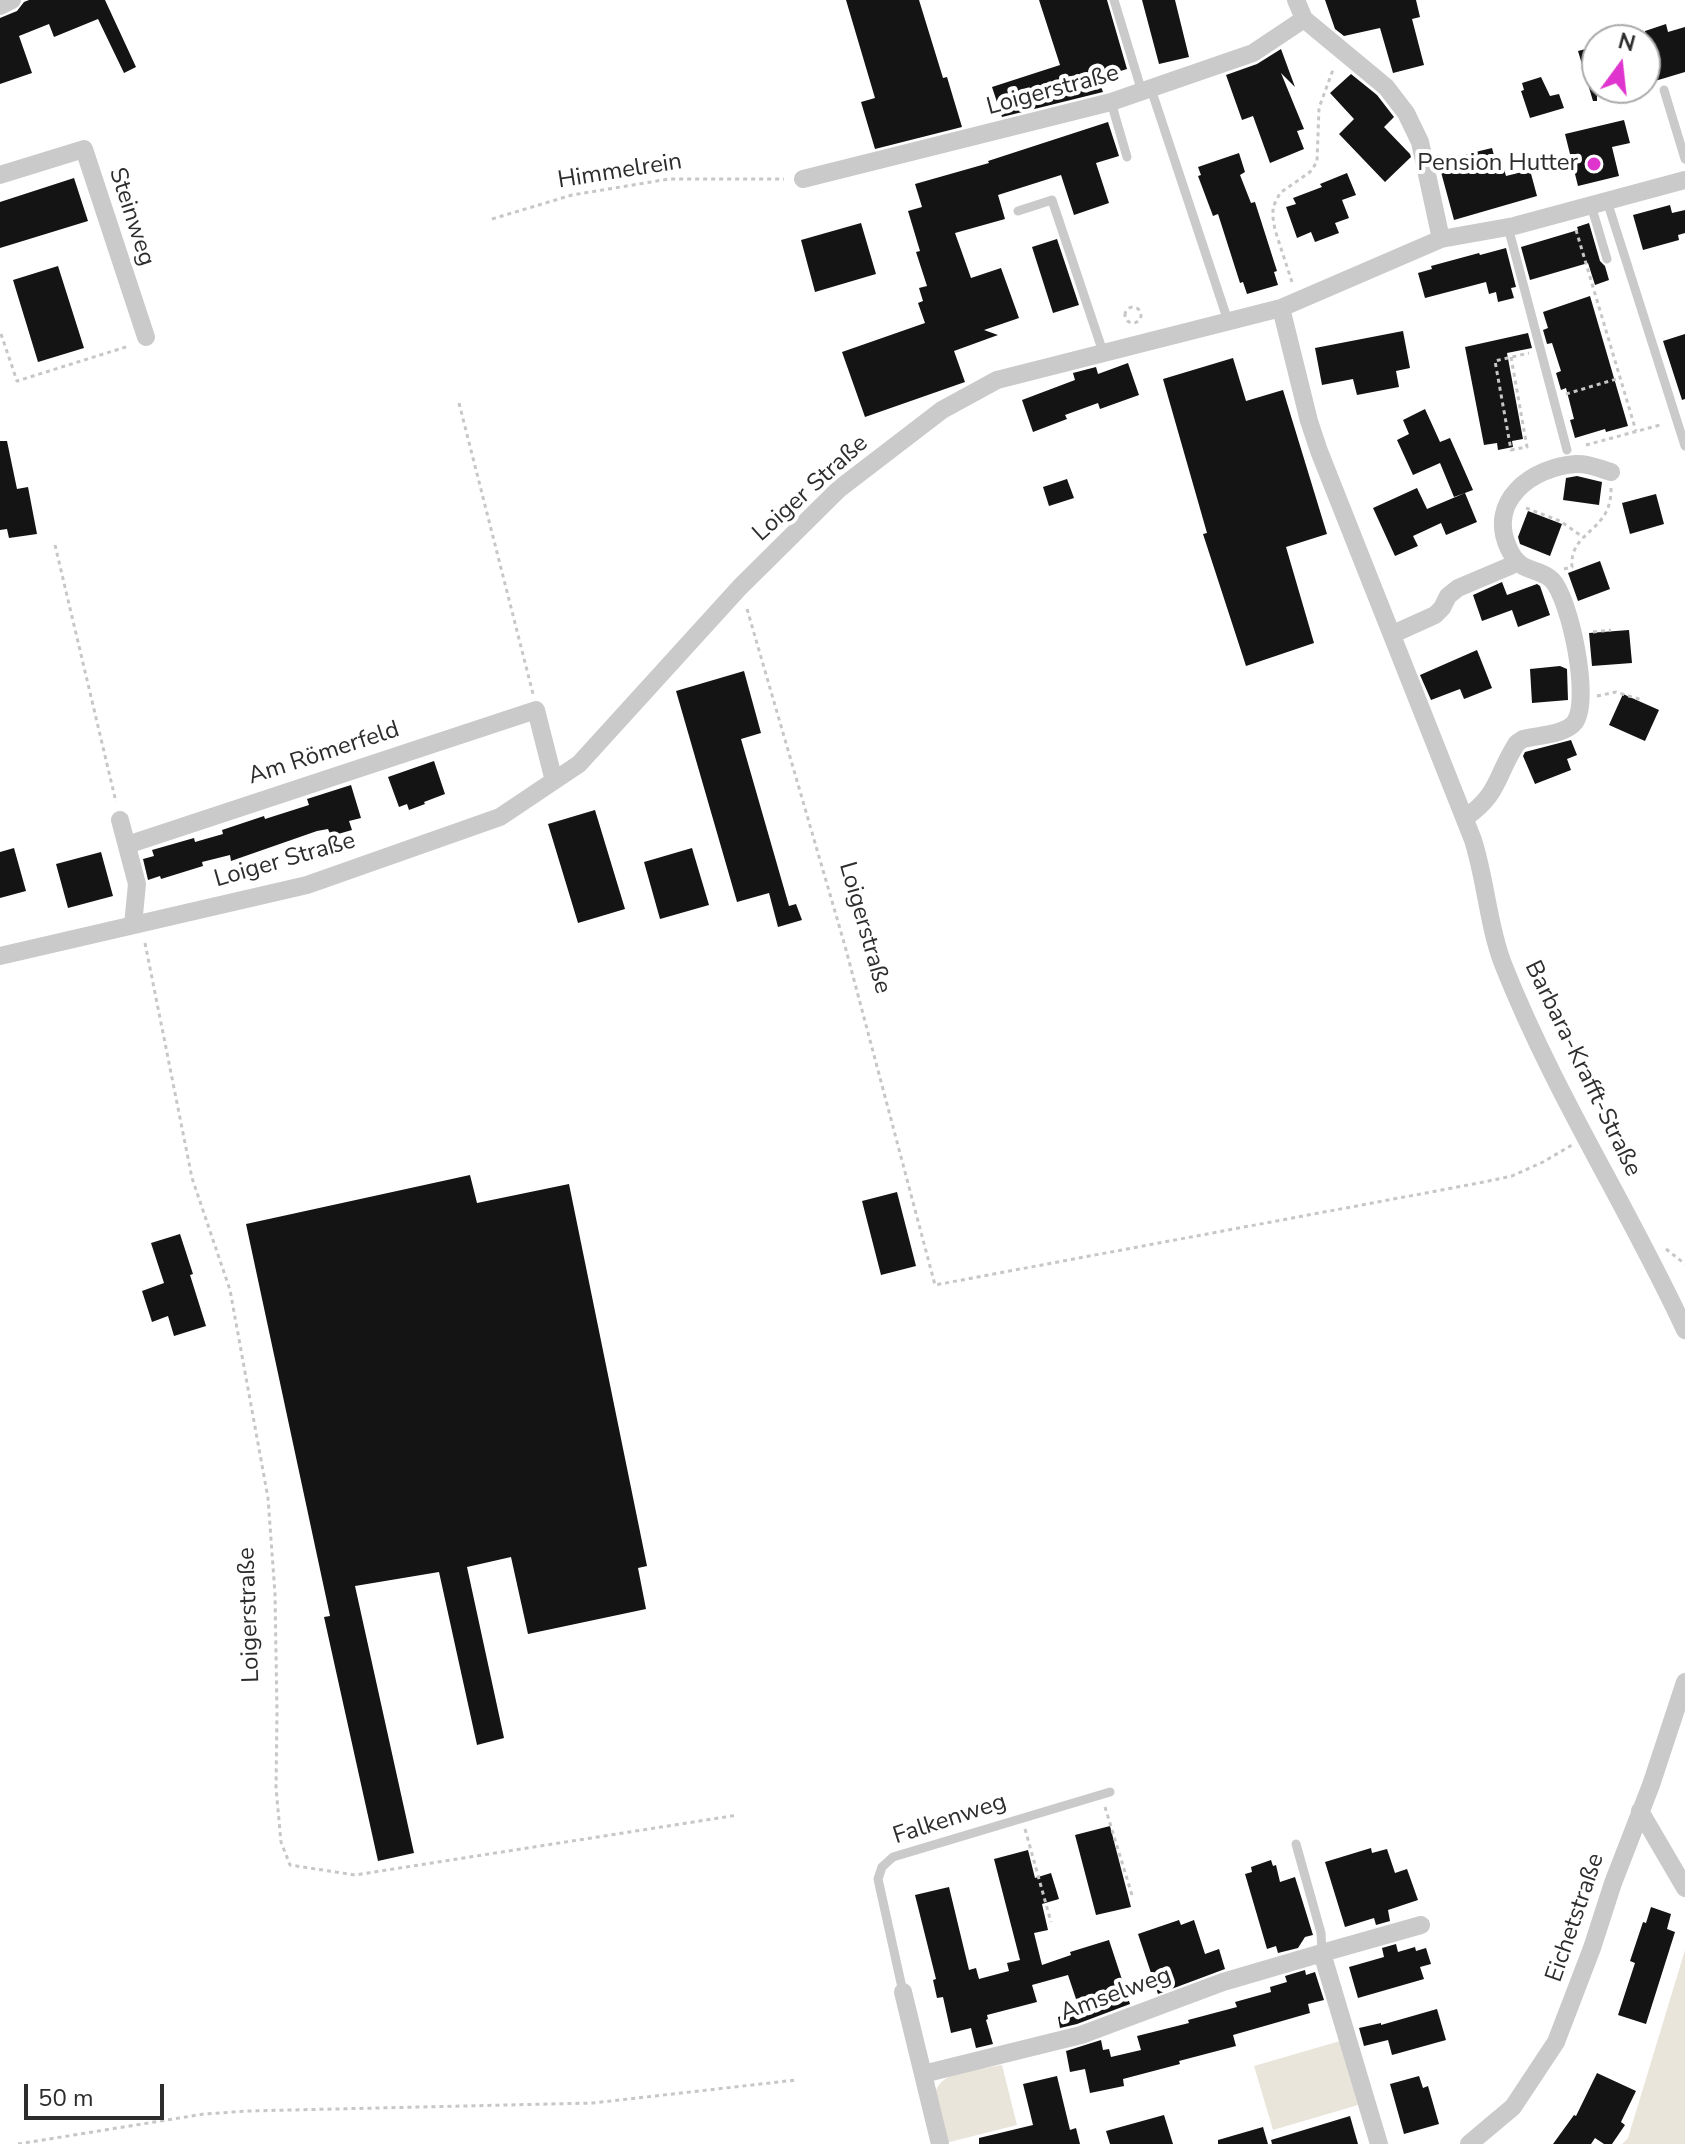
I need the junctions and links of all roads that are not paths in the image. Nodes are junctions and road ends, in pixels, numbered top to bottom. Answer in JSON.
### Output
{"nodes":[{"id":1,"x":12,"y":0,"type":"edge"},
{"id":2,"x":1114,"y":0,"type":"edge"},
{"id":3,"x":1296,"y":0,"type":"edge"},
{"id":4,"x":0,"y":6,"type":"edge"},
{"id":5,"x":1304,"y":19,"type":"junction"},
{"id":6,"x":1147,"y":90,"type":"junction"},
{"id":7,"x":1664,"y":90,"type":"dead end"},
{"id":8,"x":1111,"y":102,"type":"junction"},
{"id":9,"x":1127,"y":157,"type":"dead end"},
{"id":10,"x":1685,"y":159,"type":"edge"},
{"id":11,"x":0,"y":175,"type":"edge"},
{"id":12,"x":803,"y":179,"type":"road end"},
{"id":13,"x":1685,"y":180,"type":"edge"},
{"id":14,"x":1599,"y":203,"type":"junction"},
{"id":15,"x":1018,"y":211,"type":"dead end"},
{"id":16,"x":1508,"y":227,"type":"junction"},
{"id":17,"x":1441,"y":239,"type":"junction"},
{"id":18,"x":1607,"y":259,"type":"dead end"},
{"id":19,"x":1290,"y":304,"type":"junction"},
{"id":20,"x":1228,"y":321,"type":"junction"},
{"id":21,"x":146,"y":337,"type":"road end"},
{"id":22,"x":1103,"y":352,"type":"junction"},
{"id":23,"x":1685,"y":446,"type":"edge"},
{"id":24,"x":1567,"y":450,"type":"road end"},
{"id":25,"x":1610,"y":472,"type":"road end"},
{"id":26,"x":1516,"y":562,"type":"junction"},
{"id":27,"x":1393,"y":634,"type":"junction"},
{"id":28,"x":554,"y":781,"type":"junction"},
{"id":29,"x":1465,"y":818,"type":"junction"},
{"id":30,"x":120,"y":820,"type":"road end"},
{"id":31,"x":127,"y":845,"type":"junction"},
{"id":32,"x":138,"y":924,"type":"junction"},
{"id":33,"x":0,"y":956,"type":"edge"},
{"id":34,"x":1685,"y":1330,"type":"edge"},
{"id":35,"x":1685,"y":1682,"type":"edge"},
{"id":36,"x":1106,"y":1793,"type":"road end"},
{"id":37,"x":1640,"y":1811,"type":"junction"},
{"id":38,"x":1296,"y":1844,"type":"dead end"},
{"id":39,"x":1685,"y":1888,"type":"edge"},
{"id":40,"x":1421,"y":1925,"type":"dead end"},
{"id":41,"x":1322,"y":1953,"type":"junction"},
{"id":42,"x":903,"y":1992,"type":"joint"},
{"id":43,"x":923,"y":2074,"type":"junction"},
{"id":44,"x":940,"y":2144,"type":"edge"},
{"id":45,"x":1379,"y":2144,"type":"edge"},
{"id":46,"x":1469,"y":2144,"type":"edge"}],
"edges":[{"from":1,"to":4,"type":"street"},
{"from":2,"to":6,"type":"lane"},
{"from":3,"to":5,"type":"street"},
{"from":5,"to":6,"type":"street","name":"Loigerstraße"},
{"from":5,"to":17,"type":"street"},
{"from":6,"to":8,"type":"street","name":"Loigerstraße"},
{"from":6,"to":20,"type":"lane"},
{"from":7,"to":10,"type":"lane"},
{"from":8,"to":9,"type":"lane"},
{"from":8,"to":12,"type":"street","name":"Loigerstraße"},
{"from":11,"to":21,"type":"street","name":"Steinweg"},
{"from":13,"to":14,"type":"street","name":"Loiger Straße"},
{"from":14,"to":16,"type":"street","name":"Loiger Straße"},
{"from":14,"to":18,"type":"lane"},
{"from":14,"to":23,"type":"lane"},
{"from":15,"to":22,"type":"lane"},
{"from":16,"to":17,"type":"street","name":"Loiger Straße"},
{"from":16,"to":24,"type":"lane"},
{"from":17,"to":19,"type":"street","name":"Loiger Straße"},
{"from":19,"to":20,"type":"street","name":"Loiger Straße"},
{"from":19,"to":27,"type":"street","name":"Barbara-Krafft-Straße"},
{"from":20,"to":22,"type":"street","name":"Loiger Straße"},
{"from":22,"to":28,"type":"street","name":"Loiger Straße"},
{"from":25,"to":26,"type":"street"},
{"from":26,"to":27,"type":"street"},
{"from":26,"to":29,"type":"street"},
{"from":27,"to":29,"type":"street","name":"Barbara-Krafft-Straße"},
{"from":28,"to":31,"type":"street","name":"Am Römerfeld"},
{"from":28,"to":32,"type":"street","name":"Loiger Straße"},
{"from":29,"to":34,"type":"street","name":"Barbara-Krafft-Straße"},
{"from":30,"to":31,"type":"street"},
{"from":31,"to":32,"type":"street"},
{"from":32,"to":33,"type":"street","name":"Loiger Straße"},
{"from":35,"to":37,"type":"street","name":"Eichetstraße"},
{"from":36,"to":42,"type":"lane","name":"Falkenweg"},
{"from":37,"to":39,"type":"street"},
{"from":37,"to":46,"type":"street","name":"Eichetstraße"},
{"from":38,"to":41,"type":"lane"},
{"from":40,"to":41,"type":"street","name":"Amselweg"},
{"from":41,"to":43,"type":"street","name":"Amselweg"},
{"from":41,"to":45,"type":"street"},
{"from":42,"to":43,"type":"street"},
{"from":43,"to":44,"type":"street"}]}
